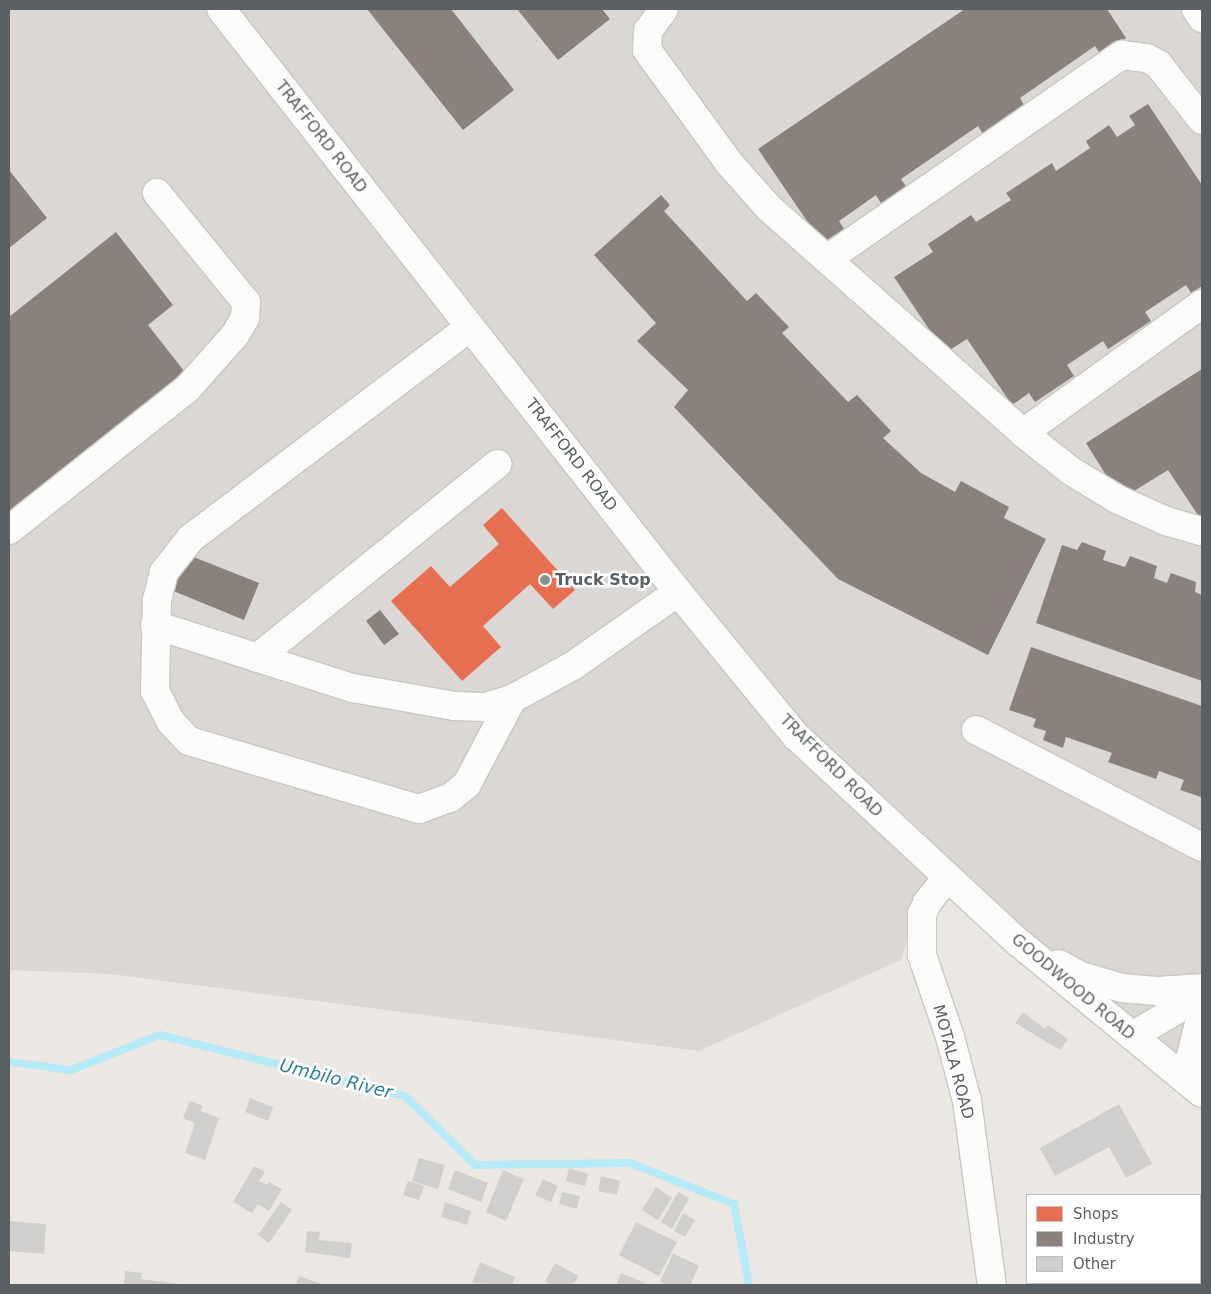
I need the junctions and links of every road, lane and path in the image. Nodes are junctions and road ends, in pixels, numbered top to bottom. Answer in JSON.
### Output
{"nodes":[{"id":1,"x":221,"y":9,"type":"edge"},
{"id":2,"x":664,"y":9,"type":"edge"},
{"id":3,"x":1196,"y":9,"type":"edge"},
{"id":4,"x":1202,"y":18,"type":"edge"},
{"id":5,"x":1202,"y":120,"type":"edge"},
{"id":6,"x":158,"y":193,"type":"dead end"},
{"id":7,"x":826,"y":259,"type":"junction"},
{"id":8,"x":1202,"y":304,"type":"edge"},
{"id":9,"x":470,"y":327,"type":"junction"},
{"id":10,"x":1023,"y":433,"type":"junction"},
{"id":11,"x":498,"y":464,"type":"dead end"},
{"id":12,"x":9,"y":530,"type":"edge"},
{"id":13,"x":1202,"y":532,"type":"edge"},
{"id":14,"x":678,"y":592,"type":"junction"},
{"id":15,"x":155,"y":626,"type":"junction"},
{"id":16,"x":257,"y":658,"type":"junction"},
{"id":17,"x":512,"y":699,"type":"junction"},
{"id":18,"x":976,"y":730,"type":"dead end"},
{"id":19,"x":1202,"y":847,"type":"edge"},
{"id":20,"x":947,"y":878,"type":"junction"},
{"id":21,"x":1018,"y":942,"type":"junction"},
{"id":22,"x":1202,"y":988,"type":"edge"},
{"id":23,"x":1202,"y":995,"type":"edge"},
{"id":24,"x":1202,"y":1012,"type":"edge"},
{"id":25,"x":1132,"y":1036,"type":"junction"},
{"id":26,"x":1194,"y":1086,"type":"edge"},
{"id":27,"x":992,"y":1285,"type":"edge"}],
"edges":[{"from":1,"to":9,"type":"street","name":"TRAFFORD ROAD"},
{"from":2,"to":7,"type":"street"},
{"from":3,"to":4,"type":"street"},
{"from":5,"to":7,"type":"street"},
{"from":6,"to":12,"type":"street"},
{"from":7,"to":10,"type":"street"},
{"from":8,"to":10,"type":"street"},
{"from":9,"to":14,"type":"street","name":"TRAFFORD ROAD"},
{"from":9,"to":15,"type":"street"},
{"from":10,"to":13,"type":"street"},
{"from":11,"to":16,"type":"street"},
{"from":14,"to":17,"type":"street"},
{"from":14,"to":20,"type":"street","name":"TRAFFORD ROAD"},
{"from":15,"to":16,"type":"street"},
{"from":15,"to":17,"type":"street"},
{"from":16,"to":17,"type":"street"},
{"from":18,"to":19,"type":"street"},
{"from":20,"to":21,"type":"street","name":"GOODWOOD ROAD"},
{"from":20,"to":27,"type":"street","name":"MOTALA ROAD"},
{"from":21,"to":22,"type":"street"},
{"from":21,"to":25,"type":"street","name":"GOODWOOD ROAD"},
{"from":23,"to":25,"type":"street"},
{"from":24,"to":26,"type":"street"},
{"from":25,"to":26,"type":"street","name":"GOODWOOD ROAD"}]}
